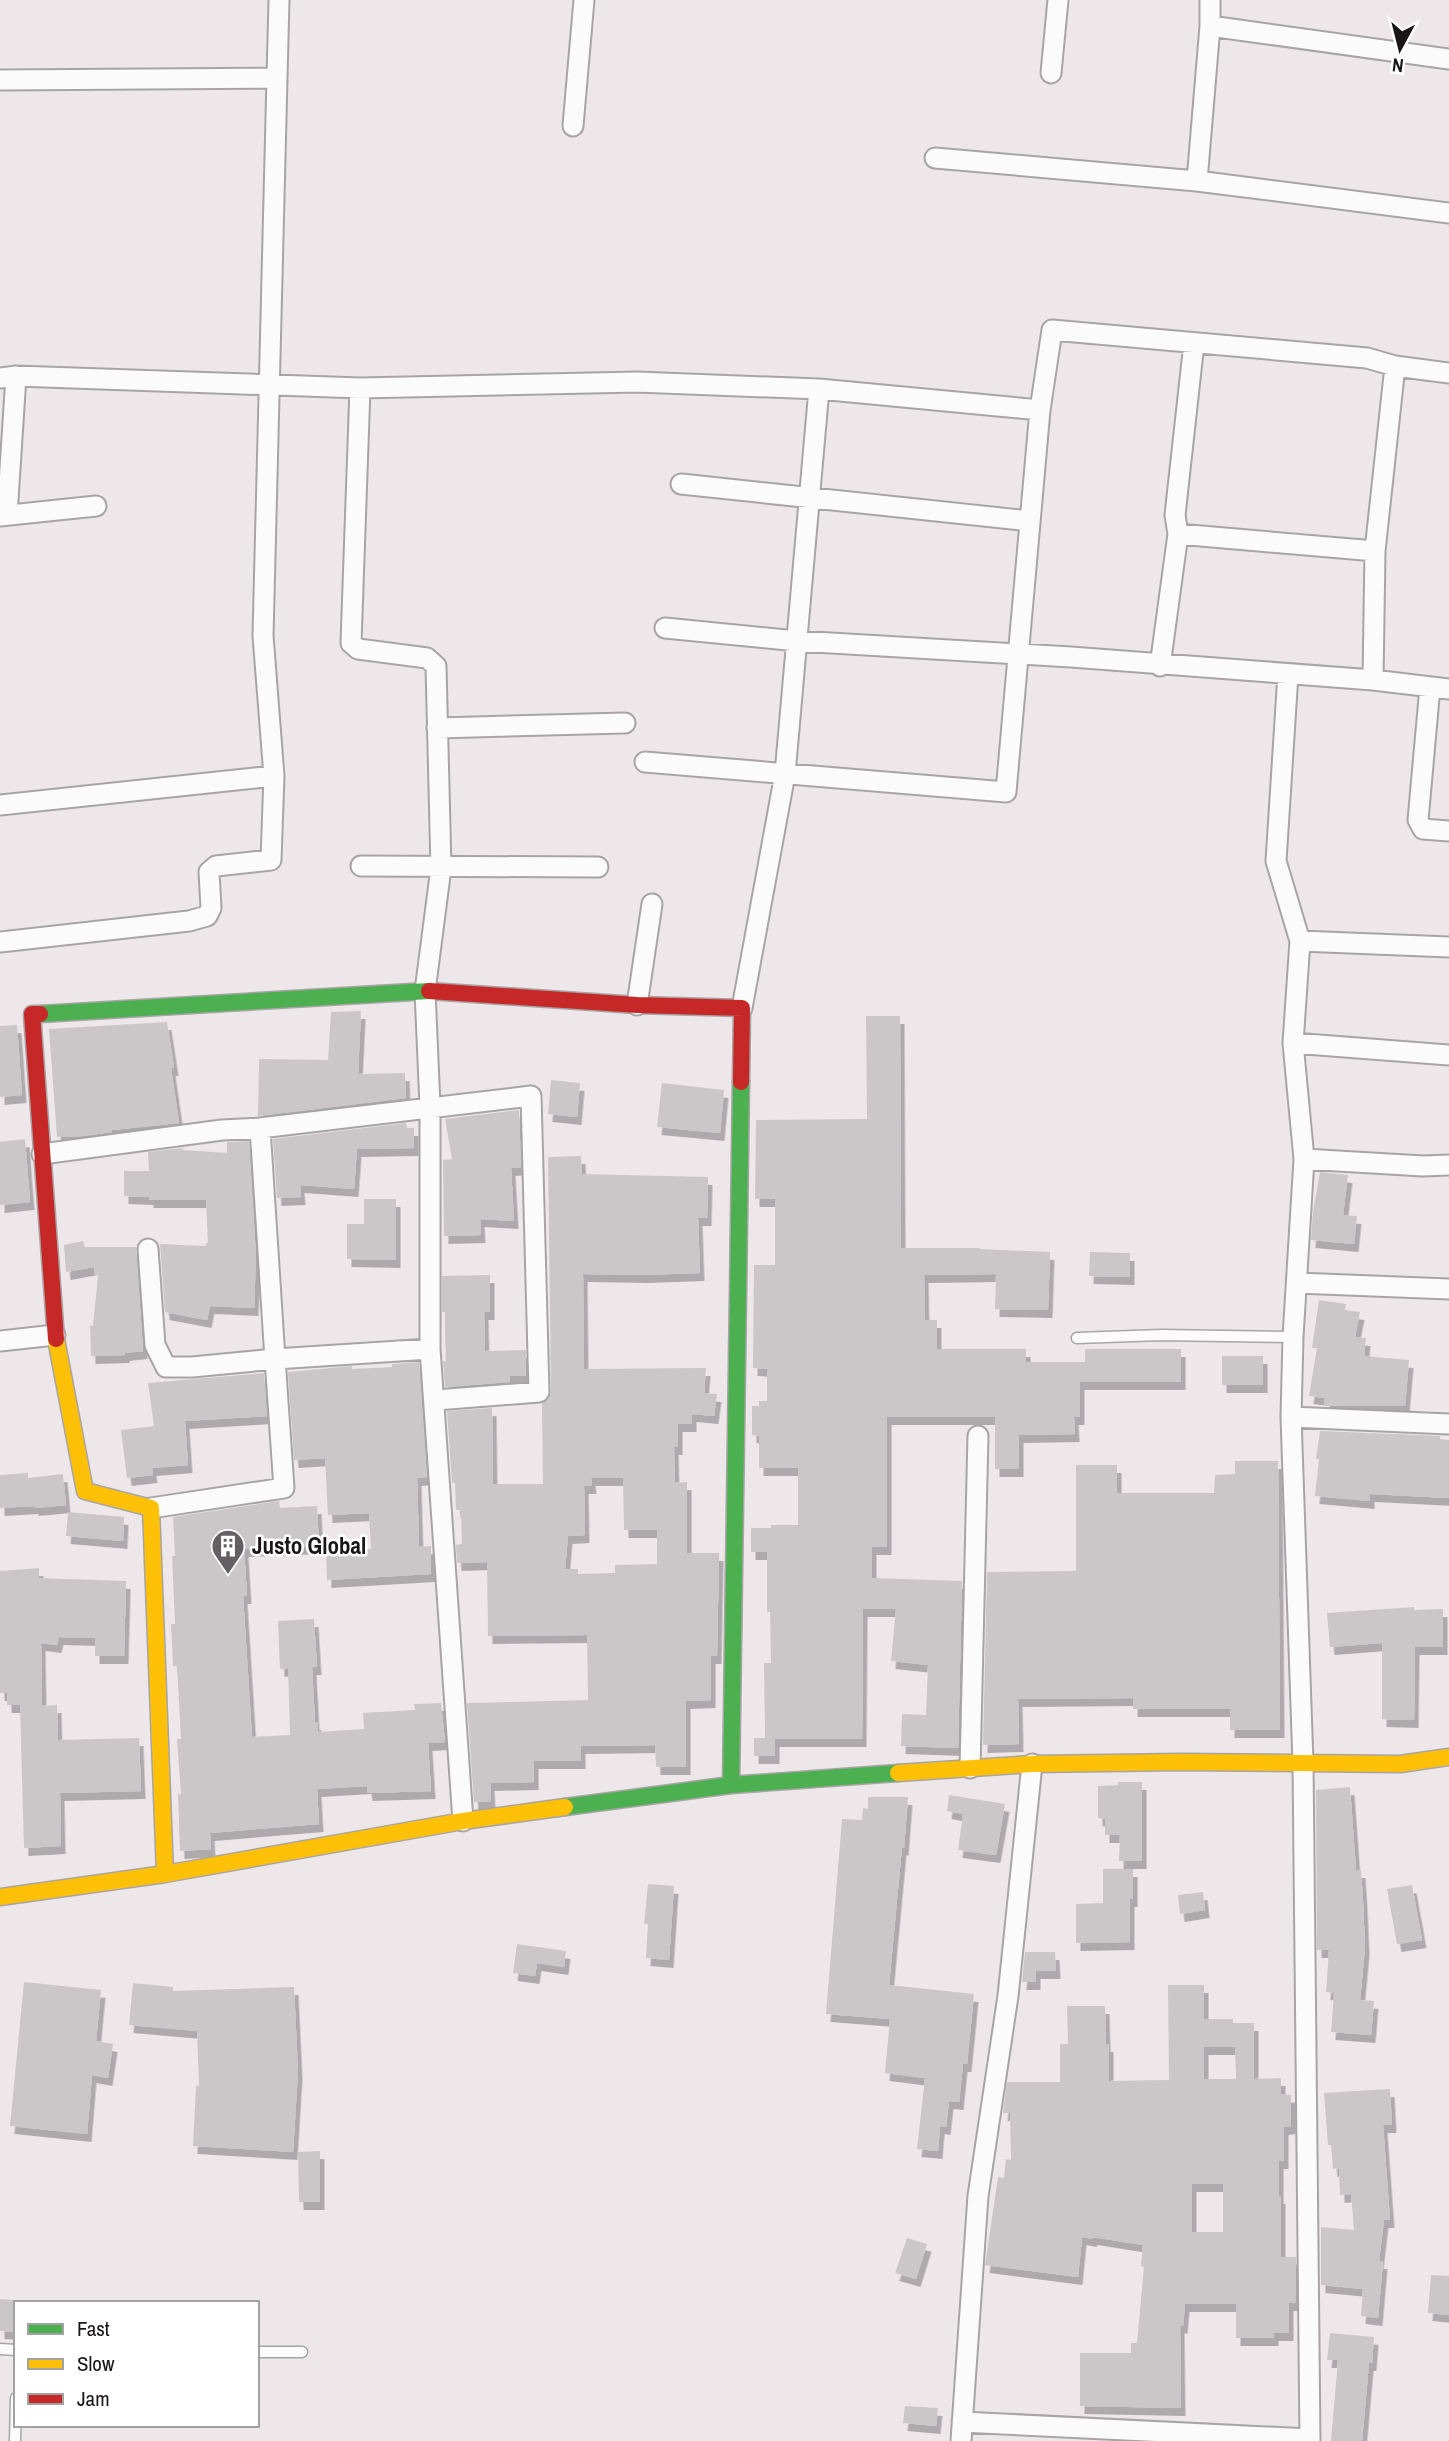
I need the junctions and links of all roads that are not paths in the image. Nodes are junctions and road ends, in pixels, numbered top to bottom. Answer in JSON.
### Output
{"nodes":[{"id":1,"x":279,"y":0,"type":"edge"},
{"id":2,"x":584,"y":0,"type":"edge"},
{"id":3,"x":1058,"y":0,"type":"edge"},
{"id":4,"x":1210,"y":0,"type":"edge"},
{"id":5,"x":1210,"y":26,"type":"junction"},
{"id":6,"x":1449,"y":59,"type":"edge"},
{"id":7,"x":1051,"y":73,"type":"dead end"},
{"id":8,"x":277,"y":78,"type":"junction"},
{"id":9,"x":0,"y":80,"type":"edge"},
{"id":10,"x":573,"y":126,"type":"dead end"},
{"id":11,"x":934,"y":158,"type":"dead end"},
{"id":12,"x":1197,"y":181,"type":"junction"},
{"id":13,"x":1449,"y":213,"type":"edge"},
{"id":14,"x":1194,"y":343,"type":"junction"},
{"id":15,"x":1395,"y":366,"type":"junction"},
{"id":16,"x":1449,"y":373,"type":"edge"},
{"id":17,"x":8,"y":377,"type":"edge"},
{"id":18,"x":269,"y":385,"type":"junction"},
{"id":19,"x":360,"y":388,"type":"junction"},
{"id":20,"x":820,"y":389,"type":"junction"},
{"id":21,"x":1040,"y":410,"type":"junction"},
{"id":22,"x":681,"y":484,"type":"dead end"},
{"id":23,"x":810,"y":497,"type":"junction"},
{"id":24,"x":96,"y":506,"type":"dead end"},
{"id":25,"x":4,"y":516,"type":"edge"},
{"id":26,"x":1030,"y":521,"type":"junction"},
{"id":27,"x":1178,"y":534,"type":"junction"},
{"id":28,"x":1375,"y":551,"type":"junction"},
{"id":29,"x":665,"y":628,"type":"dead end"},
{"id":30,"x":797,"y":641,"type":"junction"},
{"id":31,"x":1017,"y":654,"type":"junction"},
{"id":32,"x":1160,"y":666,"type":"junction"},
{"id":33,"x":1288,"y":674,"type":"junction"},
{"id":34,"x":1373,"y":680,"type":"junction"},
{"id":35,"x":1439,"y":688,"type":"edge"},
{"id":36,"x":625,"y":723,"type":"dead end"},
{"id":37,"x":437,"y":728,"type":"junction"},
{"id":38,"x":645,"y":762,"type":"dead end"},
{"id":39,"x":785,"y":775,"type":"junction"},
{"id":40,"x":274,"y":776,"type":"junction"},
{"id":41,"x":0,"y":805,"type":"edge"},
{"id":42,"x":1449,"y":831,"type":"edge"},
{"id":43,"x":361,"y":866,"type":"dead end"},
{"id":44,"x":598,"y":867,"type":"dead end"},
{"id":45,"x":441,"y":868,"type":"junction"},
{"id":46,"x":652,"y":904,"type":"dead end"},
{"id":47,"x":0,"y":942,"type":"edge"},
{"id":48,"x":1300,"y":942,"type":"junction"},
{"id":49,"x":1449,"y":947,"type":"edge"},
{"id":50,"x":425,"y":991,"type":"junction"},
{"id":51,"x":636,"y":1005,"type":"junction"},
{"id":52,"x":742,"y":1009,"type":"junction"},
{"id":53,"x":1293,"y":1043,"type":"junction"},
{"id":54,"x":1449,"y":1055,"type":"edge"},
{"id":55,"x":430,"y":1107,"type":"junction"},
{"id":56,"x":260,"y":1128,"type":"junction"},
{"id":57,"x":42,"y":1154,"type":"junction"},
{"id":58,"x":1304,"y":1159,"type":"junction"},
{"id":59,"x":1449,"y":1165,"type":"edge"},
{"id":60,"x":148,"y":1249,"type":"dead end"},
{"id":61,"x":1297,"y":1283,"type":"junction"},
{"id":62,"x":1449,"y":1289,"type":"edge"},
{"id":63,"x":55,"y":1335,"type":"junction"},
{"id":64,"x":1293,"y":1337,"type":"junction"},
{"id":65,"x":1077,"y":1338,"type":"dead end"},
{"id":66,"x":0,"y":1341,"type":"edge"},
{"id":67,"x":430,"y":1349,"type":"junction"},
{"id":68,"x":275,"y":1359,"type":"junction"},
{"id":69,"x":436,"y":1400,"type":"junction"},
{"id":70,"x":1291,"y":1417,"type":"junction"},
{"id":71,"x":1449,"y":1424,"type":"edge"},
{"id":72,"x":978,"y":1436,"type":"dead end"},
{"id":73,"x":150,"y":1507,"type":"junction"},
{"id":74,"x":1449,"y":1757,"type":"edge"},
{"id":75,"x":1303,"y":1763,"type":"junction"},
{"id":76,"x":1032,"y":1765,"type":"junction"},
{"id":77,"x":970,"y":1768,"type":"junction"},
{"id":78,"x":732,"y":1785,"type":"junction"},
{"id":79,"x":463,"y":1821,"type":"junction"},
{"id":80,"x":165,"y":1874,"type":"junction"},
{"id":81,"x":0,"y":1897,"type":"edge"},
{"id":82,"x":259,"y":2351,"type":"edge"},
{"id":83,"x":302,"y":2352,"type":"dead end"},
{"id":84,"x":962,"y":2432,"type":"edge"},
{"id":85,"x":1134,"y":2436,"type":"edge"},
{"id":86,"x":1310,"y":2440,"type":"edge"}],
"edges":[{"from":1,"to":8,"type":"street"},
{"from":2,"to":10,"type":"street"},
{"from":3,"to":7,"type":"street"},
{"from":4,"to":5,"type":"street"},
{"from":5,"to":6,"type":"street"},
{"from":5,"to":12,"type":"street"},
{"from":8,"to":9,"type":"street"},
{"from":8,"to":18,"type":"street"},
{"from":11,"to":12,"type":"street"},
{"from":12,"to":13,"type":"street"},
{"from":14,"to":15,"type":"street"},
{"from":14,"to":21,"type":"street"},
{"from":14,"to":27,"type":"street"},
{"from":15,"to":16,"type":"street"},
{"from":15,"to":28,"type":"street"},
{"from":17,"to":18,"type":"street"},
{"from":17,"to":25,"type":"street"},
{"from":18,"to":19,"type":"street"},
{"from":18,"to":40,"type":"street"},
{"from":19,"to":20,"type":"street"},
{"from":19,"to":37,"type":"street"},
{"from":20,"to":21,"type":"street"},
{"from":20,"to":23,"type":"street"},
{"from":21,"to":26,"type":"street"},
{"from":22,"to":23,"type":"street"},
{"from":23,"to":26,"type":"street"},
{"from":23,"to":30,"type":"street"},
{"from":24,"to":25,"type":"street"},
{"from":26,"to":31,"type":"street"},
{"from":27,"to":28,"type":"street"},
{"from":27,"to":32,"type":"street"},
{"from":28,"to":34,"type":"street"},
{"from":29,"to":30,"type":"street"},
{"from":30,"to":31,"type":"street"},
{"from":30,"to":39,"type":"street"},
{"from":31,"to":32,"type":"street"},
{"from":31,"to":39,"type":"street"},
{"from":32,"to":33,"type":"street"},
{"from":33,"to":34,"type":"street"},
{"from":33,"to":48,"type":"street"},
{"from":34,"to":35,"type":"street"},
{"from":35,"to":42,"type":"street"},
{"from":36,"to":37,"type":"street"},
{"from":37,"to":45,"type":"street"},
{"from":38,"to":39,"type":"street"},
{"from":39,"to":52,"type":"street"},
{"from":40,"to":41,"type":"street"},
{"from":40,"to":47,"type":"street"},
{"from":43,"to":45,"type":"street"},
{"from":44,"to":45,"type":"street"},
{"from":45,"to":50,"type":"street"},
{"from":46,"to":51,"type":"street"},
{"from":48,"to":49,"type":"street"},
{"from":48,"to":53,"type":"street"},
{"from":50,"to":51,"type":"street"},
{"from":50,"to":55,"type":"street"},
{"from":50,"to":57,"type":"street"},
{"from":51,"to":52,"type":"street"},
{"from":52,"to":78,"type":"street"},
{"from":53,"to":54,"type":"street"},
{"from":53,"to":58,"type":"street"},
{"from":55,"to":56,"type":"street"},
{"from":55,"to":67,"type":"street"},
{"from":55,"to":69,"type":"street"},
{"from":56,"to":57,"type":"street"},
{"from":56,"to":68,"type":"street"},
{"from":57,"to":63,"type":"street"},
{"from":58,"to":59,"type":"street"},
{"from":58,"to":61,"type":"street"},
{"from":60,"to":68,"type":"street"},
{"from":61,"to":62,"type":"street"},
{"from":61,"to":64,"type":"street"},
{"from":63,"to":66,"type":"street"},
{"from":63,"to":73,"type":"street"},
{"from":64,"to":65,"type":"lane"},
{"from":64,"to":70,"type":"street"},
{"from":67,"to":68,"type":"street"},
{"from":67,"to":69,"type":"street"},
{"from":68,"to":73,"type":"street"},
{"from":69,"to":79,"type":"street"},
{"from":70,"to":71,"type":"street"},
{"from":70,"to":75,"type":"street"},
{"from":72,"to":77,"type":"street"},
{"from":73,"to":80,"type":"street"},
{"from":74,"to":75,"type":"street"},
{"from":75,"to":76,"type":"street"},
{"from":75,"to":86,"type":"street"},
{"from":76,"to":77,"type":"street"},
{"from":76,"to":84,"type":"street"},
{"from":77,"to":78,"type":"street"},
{"from":78,"to":79,"type":"street"},
{"from":79,"to":80,"type":"street"},
{"from":80,"to":81,"type":"street"},
{"from":82,"to":83,"type":"lane"},
{"from":84,"to":85,"type":"street"},
{"from":85,"to":86,"type":"street"}]}
